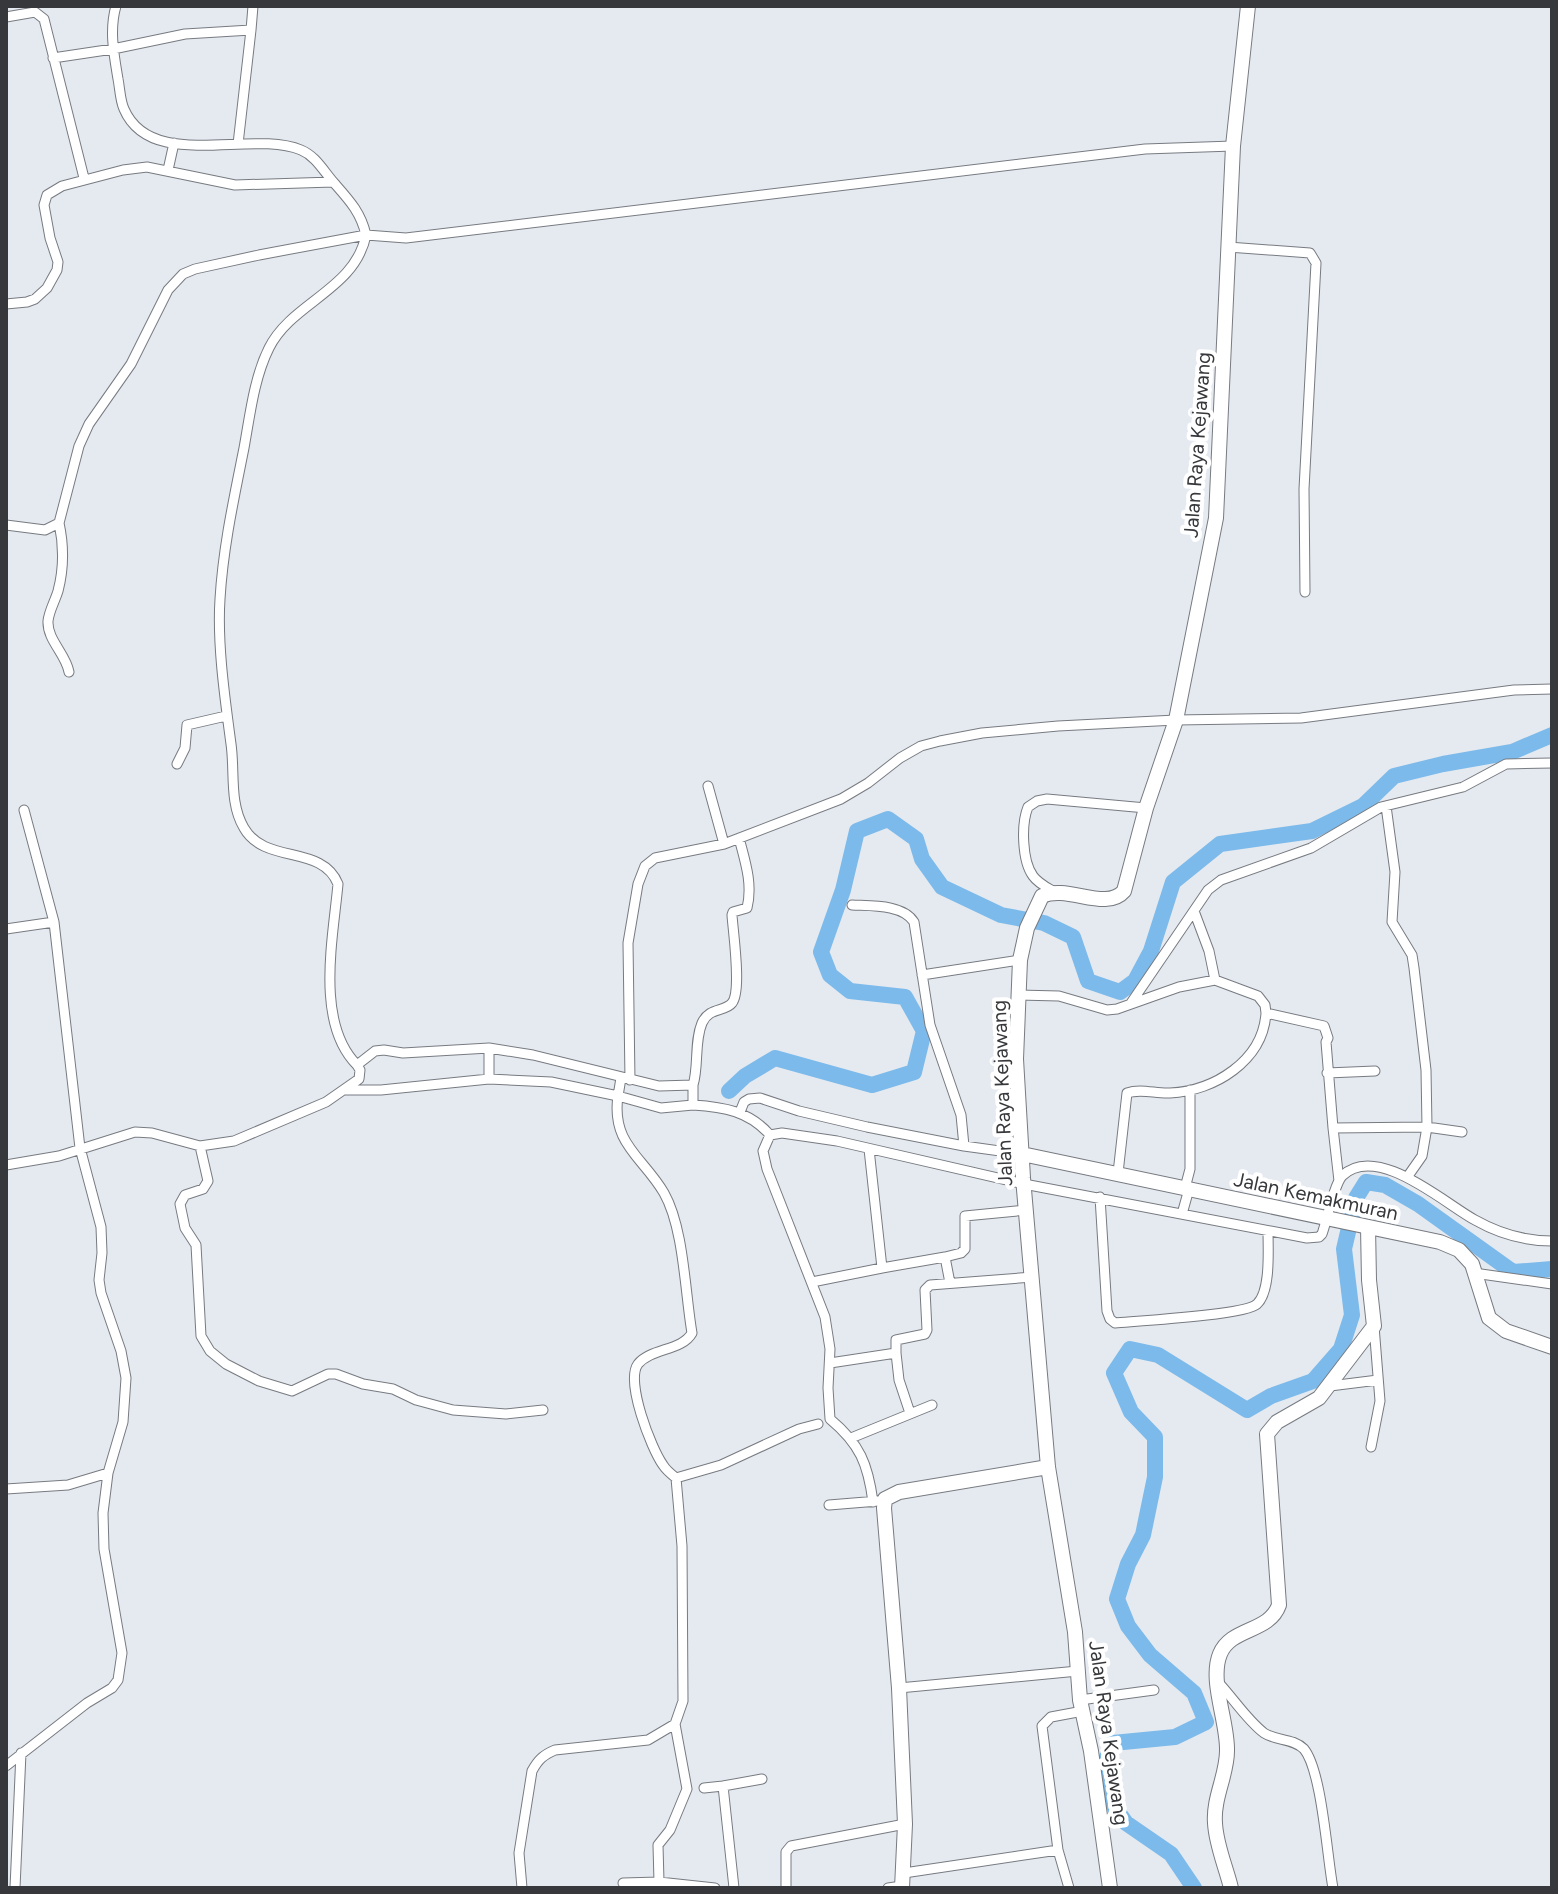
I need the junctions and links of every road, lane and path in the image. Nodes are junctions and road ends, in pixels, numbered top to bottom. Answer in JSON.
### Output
{"nodes":[{"id":1,"x":116,"y":6,"type":"edge"},
{"id":2,"x":253,"y":6,"type":"edge"},
{"id":3,"x":1248,"y":6,"type":"edge"},
{"id":4,"x":6,"y":17,"type":"edge"},
{"id":5,"x":251,"y":30,"type":"junction"},
{"id":6,"x":113,"y":49,"type":"junction"},
{"id":7,"x":53,"y":58,"type":"junction"},
{"id":8,"x":238,"y":137,"type":"junction"},
{"id":9,"x":174,"y":143,"type":"junction"},
{"id":10,"x":1233,"y":146,"type":"junction"},
{"id":11,"x":168,"y":170,"type":"junction"},
{"id":12,"x":84,"y":178,"type":"junction"},
{"id":13,"x":333,"y":182,"type":"junction"},
{"id":14,"x":366,"y":235,"type":"junction"},
{"id":15,"x":1228,"y":247,"type":"junction"},
{"id":16,"x":6,"y":304,"type":"edge"},
{"id":17,"x":59,"y":523,"type":"junction"},
{"id":18,"x":6,"y":525,"type":"edge"},
{"id":19,"x":1305,"y":592,"type":"dead end"},
{"id":20,"x":69,"y":672,"type":"dead end"},
{"id":21,"x":1552,"y":689,"type":"edge"},
{"id":22,"x":226,"y":716,"type":"junction"},
{"id":23,"x":1176,"y":720,"type":"junction"},
{"id":24,"x":1552,"y":763,"type":"edge"},
{"id":25,"x":177,"y":764,"type":"dead end"},
{"id":26,"x":708,"y":786,"type":"dead end"},
{"id":27,"x":1386,"y":806,"type":"junction"},
{"id":28,"x":1146,"y":808,"type":"junction"},
{"id":29,"x":24,"y":810,"type":"dead end"},
{"id":30,"x":739,"y":838,"type":"junction"},
{"id":31,"x":723,"y":841,"type":"junction"},
{"id":32,"x":1053,"y":891,"type":"junction"},
{"id":33,"x":852,"y":905,"type":"dead end"},
{"id":34,"x":1194,"y":911,"type":"junction"},
{"id":35,"x":54,"y":922,"type":"junction"},
{"id":36,"x":6,"y":929,"type":"edge"},
{"id":37,"x":1020,"y":960,"type":"junction"},
{"id":38,"x":922,"y":975,"type":"junction"},
{"id":39,"x":1215,"y":980,"type":"junction"},
{"id":40,"x":1018,"y":995,"type":"junction"},
{"id":41,"x":1131,"y":1003,"type":"junction"},
{"id":42,"x":1266,"y":1013,"type":"junction"},
{"id":43,"x":489,"y":1051,"type":"junction"},
{"id":44,"x":360,"y":1063,"type":"junction"},
{"id":45,"x":1375,"y":1071,"type":"dead end"},
{"id":46,"x":1327,"y":1073,"type":"junction"},
{"id":47,"x":489,"y":1075,"type":"junction"},
{"id":48,"x":693,"y":1085,"type":"junction"},
{"id":49,"x":622,"y":1087,"type":"junction"},
{"id":50,"x":345,"y":1090,"type":"junction"},
{"id":51,"x":1190,"y":1090,"type":"junction"},
{"id":52,"x":693,"y":1105,"type":"junction"},
{"id":53,"x":739,"y":1112,"type":"junction"},
{"id":54,"x":1427,"y":1127,"type":"junction"},
{"id":55,"x":1333,"y":1128,"type":"junction"},
{"id":56,"x":1462,"y":1132,"type":"dead end"},
{"id":57,"x":770,"y":1135,"type":"junction"},
{"id":58,"x":200,"y":1146,"type":"junction"},
{"id":59,"x":964,"y":1146,"type":"junction"},
{"id":60,"x":80,"y":1148,"type":"junction"},
{"id":61,"x":869,"y":1149,"type":"junction"},
{"id":62,"x":1022,"y":1155,"type":"junction"},
{"id":63,"x":6,"y":1165,"type":"edge"},
{"id":64,"x":1118,"y":1173,"type":"junction"},
{"id":65,"x":1408,"y":1176,"type":"junction"},
{"id":66,"x":1024,"y":1181,"type":"junction"},
{"id":67,"x":1339,"y":1181,"type":"junction"},
{"id":68,"x":1188,"y":1189,"type":"junction"},
{"id":69,"x":1100,"y":1197,"type":"junction"},
{"id":70,"x":1027,"y":1210,"type":"junction"},
{"id":71,"x":1183,"y":1212,"type":"junction"},
{"id":72,"x":1349,"y":1222,"type":"junction"},
{"id":73,"x":1268,"y":1231,"type":"junction"},
{"id":74,"x":1552,"y":1241,"type":"edge"},
{"id":75,"x":945,"y":1257,"type":"junction"},
{"id":76,"x":882,"y":1268,"type":"junction"},
{"id":77,"x":1474,"y":1273,"type":"junction"},
{"id":78,"x":1033,"y":1277,"type":"junction"},
{"id":79,"x":812,"y":1282,"type":"junction"},
{"id":80,"x":950,"y":1283,"type":"junction"},
{"id":81,"x":1552,"y":1284,"type":"edge"},
{"id":82,"x":1374,"y":1326,"type":"junction"},
{"id":83,"x":1552,"y":1347,"type":"edge"},
{"id":84,"x":896,"y":1353,"type":"junction"},
{"id":85,"x":830,"y":1363,"type":"junction"},
{"id":86,"x":1378,"y":1380,"type":"junction"},
{"id":87,"x":1330,"y":1386,"type":"junction"},
{"id":88,"x":932,"y":1405,"type":"dead end"},
{"id":89,"x":543,"y":1410,"type":"dead end"},
{"id":90,"x":910,"y":1413,"type":"junction"},
{"id":91,"x":818,"y":1424,"type":"dead end"},
{"id":92,"x":851,"y":1438,"type":"junction"},
{"id":93,"x":1371,"y":1447,"type":"dead end"},
{"id":94,"x":1048,"y":1467,"type":"junction"},
{"id":95,"x":108,"y":1473,"type":"junction"},
{"id":96,"x":676,"y":1478,"type":"junction"},
{"id":97,"x":6,"y":1489,"type":"edge"},
{"id":98,"x":879,"y":1501,"type":"junction"},
{"id":99,"x":829,"y":1505,"type":"dead end"},
{"id":100,"x":1078,"y":1671,"type":"junction"},
{"id":101,"x":1218,"y":1682,"type":"junction"},
{"id":102,"x":899,"y":1688,"type":"junction"},
{"id":103,"x":1154,"y":1690,"type":"dead end"},
{"id":104,"x":1081,"y":1706,"type":"junction"},
{"id":105,"x":675,"y":1724,"type":"junction"},
{"id":106,"x":21,"y":1753,"type":"junction"},
{"id":107,"x":6,"y":1766,"type":"edge"},
{"id":108,"x":762,"y":1779,"type":"dead end"},
{"id":109,"x":723,"y":1786,"type":"junction"},
{"id":110,"x":704,"y":1788,"type":"dead end"},
{"id":111,"x":905,"y":1824,"type":"junction"},
{"id":112,"x":1058,"y":1850,"type":"junction"},
{"id":113,"x":659,"y":1882,"type":"junction"},
{"id":114,"x":623,"y":1883,"type":"dead end"},
{"id":115,"x":899,"y":1884,"type":"edge"},
{"id":116,"x":15,"y":1888,"type":"edge"},
{"id":117,"x":522,"y":1888,"type":"edge"},
{"id":118,"x":715,"y":1888,"type":"edge"},
{"id":119,"x":734,"y":1888,"type":"edge"},
{"id":120,"x":786,"y":1888,"type":"edge"},
{"id":121,"x":1069,"y":1888,"type":"edge"},
{"id":122,"x":1110,"y":1888,"type":"edge"},
{"id":123,"x":1231,"y":1888,"type":"edge"},
{"id":124,"x":1333,"y":1888,"type":"edge"}],
"edges":[{"from":1,"to":6,"type":"street"},
{"from":2,"to":5,"type":"street"},
{"from":3,"to":10,"type":"street","name":"Jalan Raya Kejawang"},
{"from":4,"to":7,"type":"street"},
{"from":5,"to":6,"type":"street"},
{"from":5,"to":8,"type":"street"},
{"from":6,"to":7,"type":"street"},
{"from":6,"to":9,"type":"street"},
{"from":7,"to":12,"type":"street"},
{"from":8,"to":9,"type":"street"},
{"from":8,"to":13,"type":"street"},
{"from":9,"to":11,"type":"street"},
{"from":10,"to":14,"type":"street"},
{"from":10,"to":15,"type":"street","name":"Jalan Raya Kejawang"},
{"from":11,"to":12,"type":"street"},
{"from":11,"to":13,"type":"street"},
{"from":12,"to":16,"type":"street"},
{"from":13,"to":14,"type":"street"},
{"from":14,"to":17,"type":"street"},
{"from":14,"to":22,"type":"street"},
{"from":15,"to":19,"type":"street"},
{"from":15,"to":23,"type":"street","name":"Jalan Raya Kejawang"},
{"from":17,"to":18,"type":"street"},
{"from":17,"to":20,"type":"street"},
{"from":21,"to":23,"type":"street"},
{"from":22,"to":25,"type":"street"},
{"from":22,"to":44,"type":"street"},
{"from":23,"to":28,"type":"street","name":"Jalan Raya Kejawang"},
{"from":23,"to":30,"type":"street"},
{"from":24,"to":27,"type":"street"},
{"from":26,"to":31,"type":"street"},
{"from":27,"to":34,"type":"street"},
{"from":27,"to":54,"type":"street"},
{"from":28,"to":32,"type":"street","name":"Jalan Raya Kejawang"},
{"from":28,"to":32,"type":"street"},
{"from":29,"to":35,"type":"street"},
{"from":30,"to":31,"type":"street"},
{"from":30,"to":48,"type":"street"},
{"from":31,"to":49,"type":"street"},
{"from":32,"to":37,"type":"street","name":"Jalan Raya Kejawang"},
{"from":33,"to":38,"type":"street"},
{"from":34,"to":39,"type":"street"},
{"from":34,"to":41,"type":"street"},
{"from":35,"to":36,"type":"street"},
{"from":35,"to":60,"type":"street"},
{"from":37,"to":38,"type":"street"},
{"from":37,"to":40,"type":"street","name":"Jalan Raya Kejawang"},
{"from":38,"to":59,"type":"street"},
{"from":39,"to":41,"type":"street"},
{"from":39,"to":42,"type":"street"},
{"from":40,"to":41,"type":"street"},
{"from":40,"to":62,"type":"street","name":"Jalan Raya Kejawang"},
{"from":42,"to":46,"type":"street"},
{"from":42,"to":51,"type":"street"},
{"from":43,"to":44,"type":"street"},
{"from":43,"to":47,"type":"street"},
{"from":43,"to":49,"type":"street"},
{"from":44,"to":50,"type":"street"},
{"from":45,"to":46,"type":"street"},
{"from":46,"to":55,"type":"street"},
{"from":47,"to":49,"type":"street"},
{"from":47,"to":50,"type":"street"},
{"from":48,"to":49,"type":"street"},
{"from":48,"to":52,"type":"street"},
{"from":49,"to":52,"type":"street"},
{"from":49,"to":96,"type":"street"},
{"from":50,"to":58,"type":"street"},
{"from":51,"to":64,"type":"street"},
{"from":51,"to":68,"type":"street"},
{"from":52,"to":53,"type":"street"},
{"from":53,"to":57,"type":"street"},
{"from":53,"to":59,"type":"street"},
{"from":54,"to":55,"type":"street"},
{"from":54,"to":56,"type":"street"},
{"from":54,"to":65,"type":"street"},
{"from":55,"to":67,"type":"street"},
{"from":57,"to":61,"type":"street"},
{"from":57,"to":79,"type":"street"},
{"from":58,"to":60,"type":"street"},
{"from":58,"to":89,"type":"street"},
{"from":59,"to":62,"type":"street"},
{"from":60,"to":63,"type":"street"},
{"from":60,"to":95,"type":"street"},
{"from":61,"to":66,"type":"street"},
{"from":61,"to":76,"type":"street"},
{"from":62,"to":64,"type":"street","name":"Jalan Kemakmuran"},
{"from":62,"to":66,"type":"street","name":"Jalan Raya Kejawang"},
{"from":64,"to":68,"type":"street","name":"Jalan Kemakmuran"},
{"from":65,"to":67,"type":"street"},
{"from":65,"to":74,"type":"street"},
{"from":66,"to":69,"type":"street"},
{"from":66,"to":70,"type":"street","name":"Jalan Raya Kejawang"},
{"from":67,"to":72,"type":"street"},
{"from":68,"to":71,"type":"street"},
{"from":68,"to":72,"type":"street","name":"Jalan Kemakmuran"},
{"from":69,"to":71,"type":"street"},
{"from":69,"to":73,"type":"street"},
{"from":70,"to":75,"type":"street"},
{"from":70,"to":78,"type":"street","name":"Jalan Raya Kejawang"},
{"from":71,"to":73,"type":"street"},
{"from":72,"to":73,"type":"street"},
{"from":72,"to":77,"type":"street","name":"Jalan Kemakmuran"},
{"from":72,"to":82,"type":"street"},
{"from":75,"to":76,"type":"street"},
{"from":75,"to":80,"type":"street"},
{"from":76,"to":79,"type":"street"},
{"from":77,"to":81,"type":"street"},
{"from":77,"to":83,"type":"street","name":"Jalan Kemakmuran"},
{"from":78,"to":80,"type":"street"},
{"from":78,"to":94,"type":"street","name":"Jalan Raya Kejawang"},
{"from":79,"to":85,"type":"street"},
{"from":80,"to":84,"type":"street"},
{"from":82,"to":86,"type":"street"},
{"from":82,"to":87,"type":"street"},
{"from":84,"to":85,"type":"street"},
{"from":84,"to":90,"type":"street"},
{"from":85,"to":92,"type":"street"},
{"from":86,"to":87,"type":"street"},
{"from":86,"to":93,"type":"street"},
{"from":87,"to":101,"type":"street"},
{"from":88,"to":90,"type":"street"},
{"from":90,"to":92,"type":"street"},
{"from":91,"to":96,"type":"street"},
{"from":92,"to":98,"type":"street"},
{"from":94,"to":98,"type":"street"},
{"from":94,"to":100,"type":"street","name":"Jalan Raya Kejawang"},
{"from":95,"to":97,"type":"street"},
{"from":95,"to":106,"type":"street"},
{"from":96,"to":105,"type":"street"},
{"from":98,"to":99,"type":"street"},
{"from":98,"to":102,"type":"street"},
{"from":100,"to":102,"type":"street"},
{"from":100,"to":104,"type":"street","name":"Jalan Raya Kejawang"},
{"from":101,"to":123,"type":"street"},
{"from":101,"to":124,"type":"street"},
{"from":102,"to":111,"type":"street"},
{"from":103,"to":104,"type":"street"},
{"from":104,"to":112,"type":"street"},
{"from":104,"to":122,"type":"street","name":"Jalan Raya Kejawang"},
{"from":105,"to":113,"type":"street"},
{"from":105,"to":117,"type":"street"},
{"from":106,"to":107,"type":"street"},
{"from":106,"to":116,"type":"street"},
{"from":108,"to":109,"type":"street"},
{"from":109,"to":110,"type":"street"},
{"from":109,"to":119,"type":"street"},
{"from":111,"to":115,"type":"street"},
{"from":111,"to":120,"type":"street"},
{"from":112,"to":115,"type":"street"},
{"from":112,"to":121,"type":"street"},
{"from":113,"to":114,"type":"street"},
{"from":113,"to":118,"type":"street"}]}
